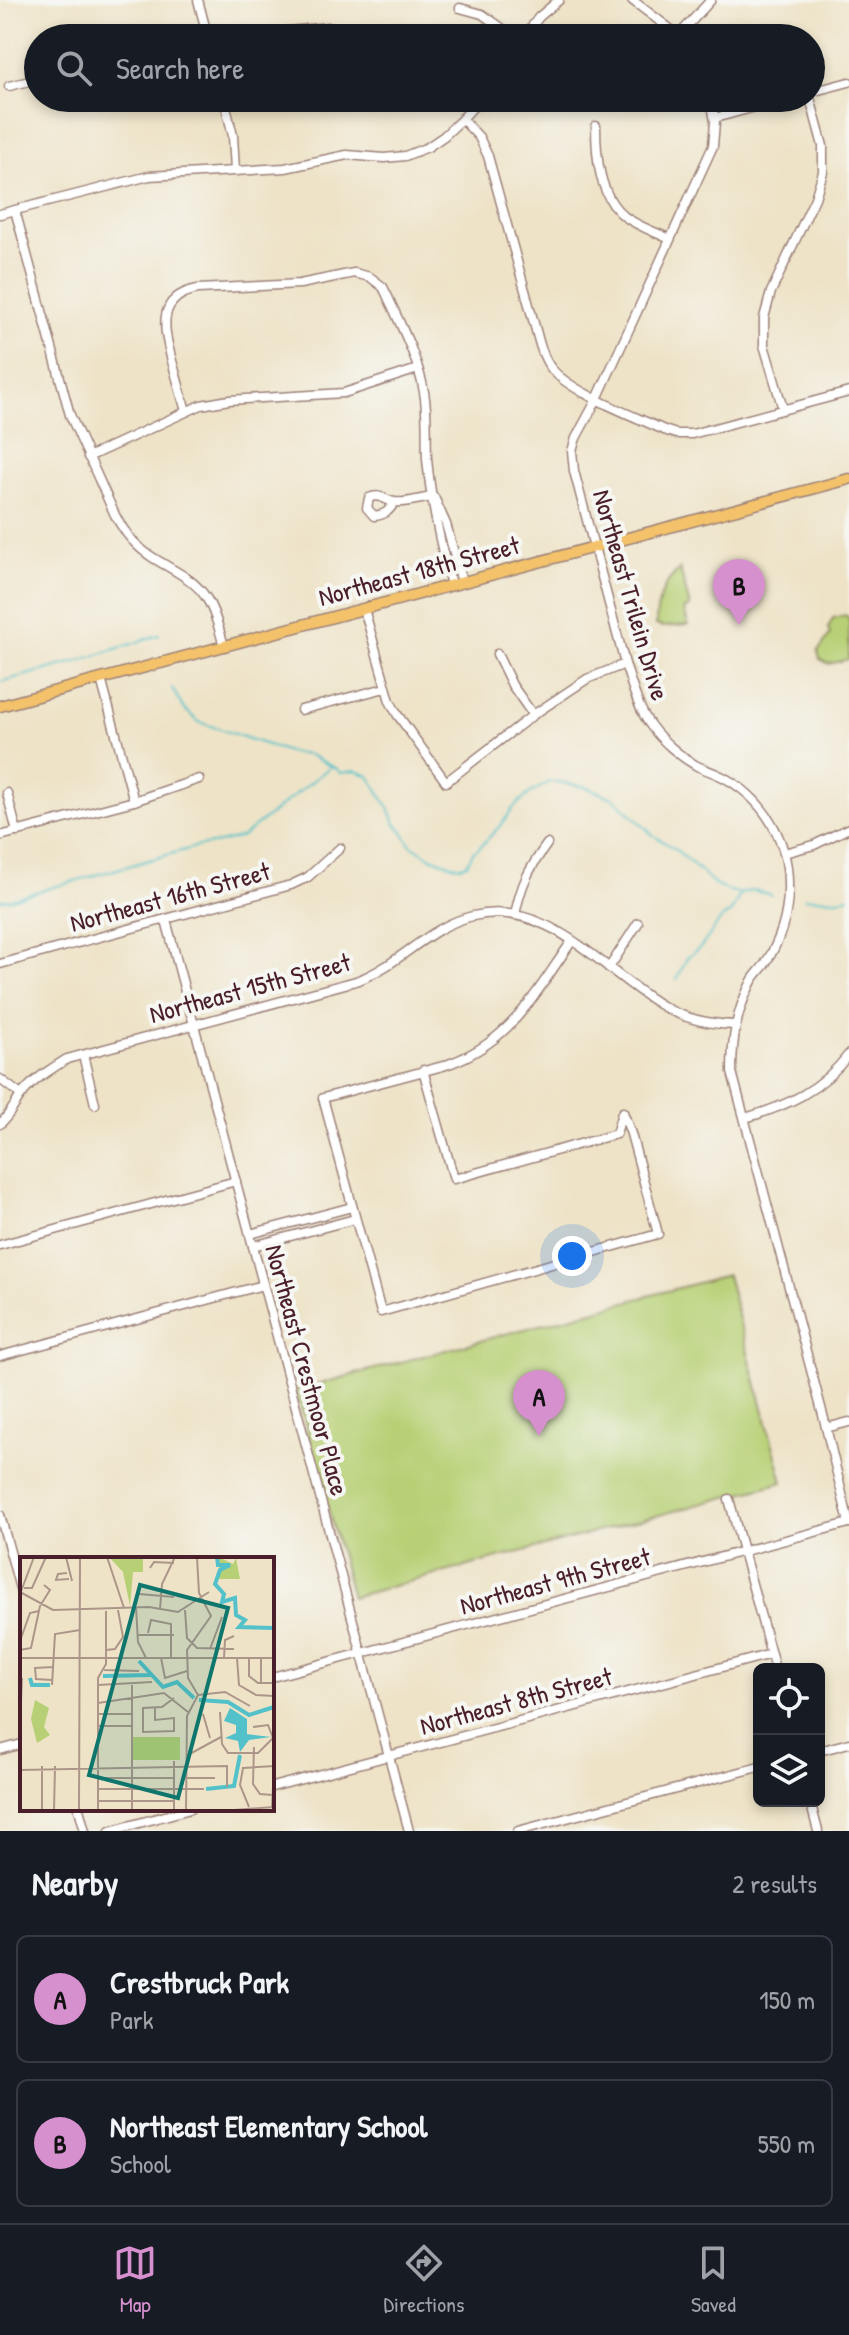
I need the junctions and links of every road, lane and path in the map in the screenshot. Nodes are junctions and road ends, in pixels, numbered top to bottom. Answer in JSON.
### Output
{"nodes":[{"id":1,"x":198,"y":0,"type":"edge"},
{"id":2,"x":559,"y":0,"type":"edge"},
{"id":3,"x":632,"y":0,"type":"edge"},
{"id":4,"x":711,"y":0,"type":"edge"},
{"id":5,"x":460,"y":8,"type":"dead end"},
{"id":6,"x":204,"y":24,"type":"edge"},
{"id":7,"x":496,"y":24,"type":"edge"},
{"id":8,"x":534,"y":24,"type":"edge"},
{"id":9,"x":665,"y":24,"type":"edge"},
{"id":10,"x":691,"y":24,"type":"edge"},
{"id":11,"x":24,"y":82,"type":"edge"},
{"id":12,"x":849,"y":82,"type":"edge"},
{"id":13,"x":9,"y":86,"type":"dead end"},
{"id":14,"x":825,"y":88,"type":"edge"},
{"id":15,"x":227,"y":112,"type":"edge"},
{"id":16,"x":468,"y":112,"type":"edge"},
{"id":17,"x":714,"y":112,"type":"edge"},
{"id":18,"x":737,"y":112,"type":"edge"},
{"id":19,"x":814,"y":112,"type":"edge"},
{"id":20,"x":715,"y":118,"type":"junction"},
{"id":21,"x":462,"y":119,"type":"junction"},
{"id":22,"x":596,"y":126,"type":"dead end"},
{"id":23,"x":235,"y":170,"type":"junction"},
{"id":24,"x":15,"y":210,"type":"junction"},
{"id":25,"x":0,"y":214,"type":"edge"},
{"id":26,"x":670,"y":239,"type":"junction"},
{"id":27,"x":418,"y":369,"type":"junction"},
{"id":28,"x":849,"y":392,"type":"edge"},
{"id":29,"x":597,"y":399,"type":"junction"},
{"id":30,"x":783,"y":409,"type":"junction"},
{"id":31,"x":186,"y":411,"type":"junction"},
{"id":32,"x":88,"y":457,"type":"junction"},
{"id":33,"x":849,"y":479,"type":"edge"},
{"id":34,"x":433,"y":497,"type":"junction"},
{"id":35,"x":394,"y":503,"type":"dead end"},
{"id":36,"x":594,"y":547,"type":"junction"},
{"id":37,"x":457,"y":584,"type":"junction"},
{"id":38,"x":364,"y":609,"type":"junction"},
{"id":39,"x":224,"y":646,"type":"junction"},
{"id":40,"x":497,"y":654,"type":"dead end"},
{"id":41,"x":625,"y":664,"type":"junction"},
{"id":42,"x":101,"y":679,"type":"junction"},
{"id":43,"x":385,"y":688,"type":"junction"},
{"id":44,"x":0,"y":706,"type":"edge"},
{"id":45,"x":301,"y":710,"type":"dead end"},
{"id":46,"x":533,"y":715,"type":"junction"},
{"id":47,"x":199,"y":779,"type":"dead end"},
{"id":48,"x":7,"y":793,"type":"dead end"},
{"id":49,"x":134,"y":801,"type":"junction"},
{"id":50,"x":849,"y":828,"type":"edge"},
{"id":51,"x":17,"y":832,"type":"junction"},
{"id":52,"x":0,"y":836,"type":"edge"},
{"id":53,"x":547,"y":844,"type":"dead end"},
{"id":54,"x":340,"y":848,"type":"dead end"},
{"id":55,"x":784,"y":853,"type":"junction"},
{"id":56,"x":515,"y":915,"type":"junction"},
{"id":57,"x":166,"y":920,"type":"junction"},
{"id":58,"x":638,"y":923,"type":"dead end"},
{"id":59,"x":572,"y":941,"type":"junction"},
{"id":60,"x":0,"y":964,"type":"edge"},
{"id":61,"x":609,"y":968,"type":"junction"},
{"id":62,"x":194,"y":1024,"type":"junction"},
{"id":63,"x":734,"y":1025,"type":"junction"},
{"id":64,"x":849,"y":1054,"type":"edge"},
{"id":65,"x":83,"y":1055,"type":"junction"},
{"id":66,"x":423,"y":1070,"type":"junction"},
{"id":67,"x":0,"y":1079,"type":"edge"},
{"id":68,"x":21,"y":1095,"type":"junction"},
{"id":69,"x":95,"y":1104,"type":"dead end"},
{"id":70,"x":745,"y":1118,"type":"junction"},
{"id":71,"x":0,"y":1124,"type":"edge"},
{"id":72,"x":616,"y":1134,"type":"junction"},
{"id":73,"x":631,"y":1134,"type":"junction"},
{"id":74,"x":236,"y":1181,"type":"junction"},
{"id":75,"x":352,"y":1207,"type":"junction"},
{"id":76,"x":355,"y":1219,"type":"junction"},
{"id":77,"x":250,"y":1234,"type":"junction"},
{"id":78,"x":0,"y":1245,"type":"edge"},
{"id":79,"x":253,"y":1246,"type":"junction"},
{"id":80,"x":263,"y":1285,"type":"junction"},
{"id":81,"x":0,"y":1356,"type":"edge"},
{"id":82,"x":849,"y":1422,"type":"edge"},
{"id":83,"x":826,"y":1428,"type":"junction"},
{"id":84,"x":729,"y":1499,"type":"dead end"},
{"id":85,"x":0,"y":1515,"type":"edge"},
{"id":86,"x":849,"y":1523,"type":"edge"},
{"id":87,"x":743,"y":1551,"type":"junction"},
{"id":88,"x":20,"y":1589,"type":"edge"},
{"id":89,"x":361,"y":1653,"type":"junction"},
{"id":90,"x":771,"y":1654,"type":"junction"},
{"id":91,"x":773,"y":1663,"type":"edge"},
{"id":92,"x":274,"y":1676,"type":"edge"},
{"id":93,"x":849,"y":1743,"type":"edge"},
{"id":94,"x":20,"y":1745,"type":"edge"},
{"id":95,"x":825,"y":1749,"type":"edge"},
{"id":96,"x":0,"y":1750,"type":"edge"},
{"id":97,"x":389,"y":1755,"type":"junction"},
{"id":98,"x":753,"y":1769,"type":"edge"},
{"id":99,"x":274,"y":1786,"type":"edge"},
{"id":100,"x":812,"y":1807,"type":"edge"},
{"id":101,"x":80,"y":1811,"type":"edge"},
{"id":102,"x":183,"y":1811,"type":"edge"},
{"id":103,"x":85,"y":1831,"type":"edge"},
{"id":104,"x":110,"y":1831,"type":"edge"},
{"id":105,"x":409,"y":1831,"type":"edge"},
{"id":106,"x":518,"y":1831,"type":"edge"},
{"id":107,"x":818,"y":1831,"type":"edge"}],
"edges":[{"from":1,"to":6,"type":"street"},
{"from":2,"to":8,"type":"street"},
{"from":3,"to":9,"type":"street"},
{"from":4,"to":10,"type":"street"},
{"from":5,"to":7,"type":"street"},
{"from":11,"to":13,"type":"street"},
{"from":12,"to":14,"type":"street"},
{"from":15,"to":23,"type":"street"},
{"from":16,"to":21,"type":"street"},
{"from":17,"to":20,"type":"street","name":"Northeast Trilein Drive"},
{"from":18,"to":20,"type":"street"},
{"from":19,"to":30,"type":"street"},
{"from":20,"to":26,"type":"street","name":"Northeast Trilein Drive"},
{"from":21,"to":23,"type":"street"},
{"from":21,"to":29,"type":"street"},
{"from":22,"to":26,"type":"street"},
{"from":23,"to":24,"type":"street"},
{"from":24,"to":25,"type":"street"},
{"from":24,"to":32,"type":"street"},
{"from":26,"to":29,"type":"street","name":"Northeast Trilein Drive"},
{"from":27,"to":31,"type":"street"},
{"from":27,"to":31,"type":"street"},
{"from":27,"to":34,"type":"street"},
{"from":28,"to":30,"type":"street"},
{"from":29,"to":30,"type":"street"},
{"from":29,"to":36,"type":"street","name":"Northeast Trilein Drive"},
{"from":31,"to":32,"type":"street"},
{"from":32,"to":39,"type":"street"},
{"from":33,"to":36,"type":"main road","name":"Northeast 18th Street"},
{"from":34,"to":35,"type":"street"},
{"from":34,"to":37,"type":"street"},
{"from":36,"to":37,"type":"main road","name":"Northeast 18th Street"},
{"from":36,"to":41,"type":"street","name":"Northeast Trilein Drive"},
{"from":37,"to":38,"type":"main road","name":"Northeast 18th Street"},
{"from":38,"to":39,"type":"main road","name":"Northeast 18th Street"},
{"from":38,"to":43,"type":"street"},
{"from":39,"to":42,"type":"main road","name":"Northeast 18th Street"},
{"from":40,"to":46,"type":"street"},
{"from":41,"to":46,"type":"street"},
{"from":41,"to":55,"type":"street","name":"Northeast Trilein Drive"},
{"from":42,"to":44,"type":"main road","name":"Northeast 18th Street"},
{"from":42,"to":49,"type":"street"},
{"from":43,"to":45,"type":"street"},
{"from":43,"to":46,"type":"street"},
{"from":47,"to":49,"type":"street"},
{"from":48,"to":51,"type":"street"},
{"from":49,"to":51,"type":"street"},
{"from":50,"to":55,"type":"street"},
{"from":51,"to":52,"type":"street"},
{"from":53,"to":56,"type":"street"},
{"from":54,"to":57,"type":"street","name":"Northeast 16th Street"},
{"from":55,"to":63,"type":"street","name":"Northeast Trilein Drive"},
{"from":56,"to":59,"type":"street","name":"Northeast 15th Street"},
{"from":56,"to":62,"type":"street","name":"Northeast 15th Street"},
{"from":57,"to":60,"type":"street","name":"Northeast 16th Street"},
{"from":57,"to":62,"type":"street","name":"Northeast Crestmoor Place"},
{"from":58,"to":61,"type":"street"},
{"from":59,"to":61,"type":"street","name":"Northeast 15th Street"},
{"from":59,"to":66,"type":"street"},
{"from":61,"to":63,"type":"street","name":"Northeast 15th Street"},
{"from":62,"to":65,"type":"street","name":"Northeast 15th Street"},
{"from":62,"to":74,"type":"street","name":"Northeast Crestmoor Place"},
{"from":63,"to":70,"type":"street","name":"Northeast Trilein Drive"},
{"from":64,"to":70,"type":"street"},
{"from":65,"to":68,"type":"street","name":"Northeast 15th Street"},
{"from":65,"to":69,"type":"street"},
{"from":66,"to":72,"type":"street"},
{"from":66,"to":75,"type":"street"},
{"from":67,"to":68,"type":"street"},
{"from":68,"to":71,"type":"street","name":"Northeast 15th Street"},
{"from":70,"to":83,"type":"street","name":"Northeast Trilein Drive"},
{"from":72,"to":73,"type":"street"},
{"from":72,"to":73,"type":"street"},
{"from":73,"to":76,"type":"street"},
{"from":74,"to":77,"type":"street","name":"Northeast Crestmoor Place"},
{"from":74,"to":78,"type":"street"},
{"from":75,"to":76,"type":"street"},
{"from":75,"to":77,"type":"street"},
{"from":76,"to":79,"type":"street"},
{"from":77,"to":79,"type":"street","name":"Northeast Crestmoor Place"},
{"from":79,"to":80,"type":"street","name":"Northeast Crestmoor Place"},
{"from":80,"to":81,"type":"street"},
{"from":80,"to":89,"type":"street","name":"Northeast Crestmoor Place"},
{"from":82,"to":83,"type":"street"},
{"from":83,"to":86,"type":"street","name":"Northeast Trilein Drive"},
{"from":84,"to":87,"type":"street"},
{"from":85,"to":88,"type":"street"},
{"from":86,"to":87,"type":"street","name":"Northeast 9th Street"},
{"from":87,"to":89,"type":"street","name":"Northeast 9th Street"},
{"from":87,"to":90,"type":"street"},
{"from":89,"to":92,"type":"street","name":"Northeast 9th Street"},
{"from":89,"to":97,"type":"street","name":"Northeast Crestmoor Place"},
{"from":90,"to":91,"type":"street"},
{"from":90,"to":97,"type":"street","name":"Northeast 8th Street"},
{"from":93,"to":95,"type":"street"},
{"from":94,"to":96,"type":"street"},
{"from":97,"to":99,"type":"street","name":"Northeast 8th Street"},
{"from":97,"to":105,"type":"street","name":"Northeast Crestmoor Place"},
{"from":98,"to":106,"type":"street"},
{"from":100,"to":107,"type":"street"},
{"from":101,"to":103,"type":"street"},
{"from":102,"to":104,"type":"street"}]}
